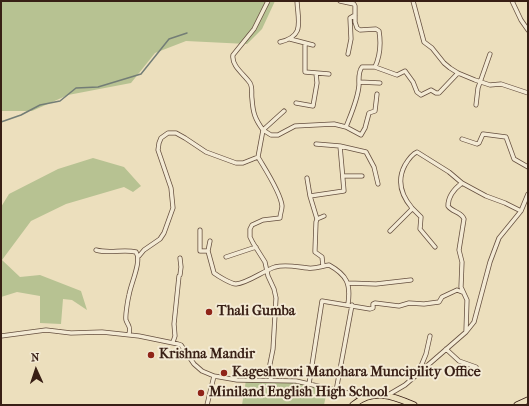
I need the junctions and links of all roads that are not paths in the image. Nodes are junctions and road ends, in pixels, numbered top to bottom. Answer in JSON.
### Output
{"nodes":[{"id":1,"x":268,"y":1,"type":"edge"},
{"id":2,"x":297,"y":1,"type":"edge"},
{"id":3,"x":340,"y":1,"type":"edge"},
{"id":4,"x":413,"y":1,"type":"edge"},
{"id":5,"x":512,"y":1,"type":"edge"},
{"id":6,"x":355,"y":15,"type":"junction"},
{"id":7,"x":528,"y":30,"type":"edge"},
{"id":8,"x":290,"y":39,"type":"junction"},
{"id":9,"x":280,"y":42,"type":"dead end"},
{"id":10,"x":305,"y":43,"type":"junction"},
{"id":11,"x":313,"y":45,"type":"dead end"},
{"id":12,"x":348,"y":54,"type":"dead end"},
{"id":13,"x":490,"y":54,"type":"dead end"},
{"id":14,"x":375,"y":67,"type":"junction"},
{"id":15,"x":316,"y":73,"type":"junction"},
{"id":16,"x":458,"y":73,"type":"junction"},
{"id":17,"x":329,"y":74,"type":"dead end"},
{"id":18,"x":359,"y":82,"type":"junction"},
{"id":19,"x":480,"y":82,"type":"junction"},
{"id":20,"x":380,"y":83,"type":"dead end"},
{"id":21,"x":528,"y":93,"type":"edge"},
{"id":22,"x":378,"y":94,"type":"dead end"},
{"id":23,"x":296,"y":103,"type":"dead end"},
{"id":24,"x":476,"y":105,"type":"dead end"},
{"id":25,"x":284,"y":111,"type":"dead end"},
{"id":26,"x":346,"y":127,"type":"junction"},
{"id":27,"x":263,"y":130,"type":"junction"},
{"id":28,"x":462,"y":139,"type":"dead end"},
{"id":29,"x":316,"y":144,"type":"dead end"},
{"id":30,"x":340,"y":146,"type":"junction"},
{"id":31,"x":258,"y":157,"type":"junction"},
{"id":32,"x":528,"y":167,"type":"edge"},
{"id":33,"x":343,"y":176,"type":"junction"},
{"id":34,"x":362,"y":176,"type":"dead end"},
{"id":35,"x":307,"y":178,"type":"dead end"},
{"id":36,"x":462,"y":183,"type":"junction"},
{"id":37,"x":378,"y":184,"type":"dead end"},
{"id":38,"x":528,"y":194,"type":"edge"},
{"id":39,"x":310,"y":196,"type":"junction"},
{"id":40,"x":526,"y":202,"type":"edge"},
{"id":41,"x":412,"y":209,"type":"junction"},
{"id":42,"x":521,"y":211,"type":"junction"},
{"id":43,"x":324,"y":216,"type":"dead end"},
{"id":44,"x":317,"y":220,"type":"junction"},
{"id":45,"x":200,"y":230,"type":"dead end"},
{"id":46,"x":390,"y":231,"type":"dead end"},
{"id":47,"x":210,"y":241,"type":"dead end"},
{"id":48,"x":256,"y":247,"type":"junction"},
{"id":49,"x":435,"y":247,"type":"dead end"},
{"id":50,"x":96,"y":250,"type":"dead end"},
{"id":51,"x":208,"y":251,"type":"junction"},
{"id":52,"x":139,"y":256,"type":"junction"},
{"id":53,"x":226,"y":257,"type":"dead end"},
{"id":54,"x":180,"y":258,"type":"dead end"},
{"id":55,"x":323,"y":266,"type":"junction"},
{"id":56,"x":267,"y":270,"type":"junction"},
{"id":57,"x":411,"y":280,"type":"dead end"},
{"id":58,"x":348,"y":283,"type":"junction"},
{"id":59,"x":462,"y":292,"type":"junction"},
{"id":60,"x":350,"y":305,"type":"junction"},
{"id":61,"x":466,"y":332,"type":"junction"},
{"id":62,"x":129,"y":334,"type":"junction"},
{"id":63,"x":1,"y":336,"type":"edge"},
{"id":64,"x":430,"y":336,"type":"dead end"},
{"id":65,"x":172,"y":342,"type":"junction"},
{"id":66,"x":446,"y":349,"type":"junction"},
{"id":67,"x":476,"y":367,"type":"dead end"},
{"id":68,"x":419,"y":371,"type":"junction"},
{"id":69,"x":214,"y":376,"type":"junction"},
{"id":70,"x":271,"y":380,"type":"junction"},
{"id":71,"x":309,"y":384,"type":"junction"},
{"id":72,"x":336,"y":391,"type":"junction"},
{"id":73,"x":388,"y":395,"type":"junction"},
{"id":74,"x":365,"y":397,"type":"junction"},
{"id":75,"x":528,"y":400,"type":"edge"},
{"id":76,"x":207,"y":405,"type":"edge"},
{"id":77,"x":353,"y":405,"type":"edge"},
{"id":78,"x":414,"y":405,"type":"edge"},
{"id":79,"x":517,"y":405,"type":"edge"}],
"edges":[{"from":1,"to":27,"type":"street"},
{"from":2,"to":8,"type":"street"},
{"from":3,"to":6,"type":"street"},
{"from":4,"to":16,"type":"street"},
{"from":5,"to":7,"type":"street"},
{"from":6,"to":12,"type":"street"},
{"from":6,"to":14,"type":"street"},
{"from":8,"to":9,"type":"street"},
{"from":8,"to":10,"type":"street"},
{"from":10,"to":11,"type":"street"},
{"from":10,"to":15,"type":"street"},
{"from":13,"to":19,"type":"street"},
{"from":14,"to":16,"type":"street"},
{"from":14,"to":18,"type":"street"},
{"from":15,"to":17,"type":"street"},
{"from":15,"to":23,"type":"street"},
{"from":16,"to":19,"type":"street"},
{"from":18,"to":20,"type":"street"},
{"from":18,"to":26,"type":"street"},
{"from":19,"to":21,"type":"street"},
{"from":19,"to":24,"type":"street"},
{"from":22,"to":26,"type":"street"},
{"from":25,"to":27,"type":"street"},
{"from":26,"to":27,"type":"street"},
{"from":27,"to":31,"type":"street"},
{"from":28,"to":32,"type":"street"},
{"from":29,"to":30,"type":"street"},
{"from":30,"to":33,"type":"street"},
{"from":30,"to":37,"type":"street"},
{"from":31,"to":48,"type":"street"},
{"from":31,"to":52,"type":"street"},
{"from":33,"to":34,"type":"street"},
{"from":33,"to":39,"type":"street"},
{"from":35,"to":39,"type":"street"},
{"from":36,"to":41,"type":"street"},
{"from":36,"to":42,"type":"street"},
{"from":36,"to":59,"type":"street"},
{"from":38,"to":40,"type":"street"},
{"from":39,"to":44,"type":"street"},
{"from":40,"to":42,"type":"street"},
{"from":41,"to":46,"type":"street"},
{"from":41,"to":49,"type":"street"},
{"from":42,"to":61,"type":"street"},
{"from":43,"to":44,"type":"street"},
{"from":44,"to":55,"type":"street"},
{"from":45,"to":51,"type":"street"},
{"from":47,"to":51,"type":"street"},
{"from":48,"to":53,"type":"street"},
{"from":48,"to":56,"type":"street"},
{"from":50,"to":52,"type":"street"},
{"from":51,"to":56,"type":"street"},
{"from":52,"to":62,"type":"street"},
{"from":54,"to":65,"type":"street"},
{"from":55,"to":56,"type":"street"},
{"from":55,"to":58,"type":"street"},
{"from":56,"to":70,"type":"street"},
{"from":57,"to":58,"type":"street"},
{"from":58,"to":60,"type":"street"},
{"from":59,"to":60,"type":"street"},
{"from":59,"to":61,"type":"street"},
{"from":60,"to":71,"type":"street"},
{"from":60,"to":72,"type":"street"},
{"from":61,"to":66,"type":"street"},
{"from":62,"to":63,"type":"street"},
{"from":62,"to":65,"type":"street"},
{"from":64,"to":68,"type":"street"},
{"from":65,"to":69,"type":"street"},
{"from":66,"to":67,"type":"street"},
{"from":66,"to":68,"type":"street"},
{"from":68,"to":73,"type":"street"},
{"from":69,"to":70,"type":"street"},
{"from":69,"to":76,"type":"street"},
{"from":70,"to":71,"type":"street"},
{"from":71,"to":72,"type":"street"},
{"from":72,"to":74,"type":"street"},
{"from":73,"to":74,"type":"main road"},
{"from":73,"to":78,"type":"main road"},
{"from":74,"to":77,"type":"main road"},
{"from":75,"to":79,"type":"main road"}]}
